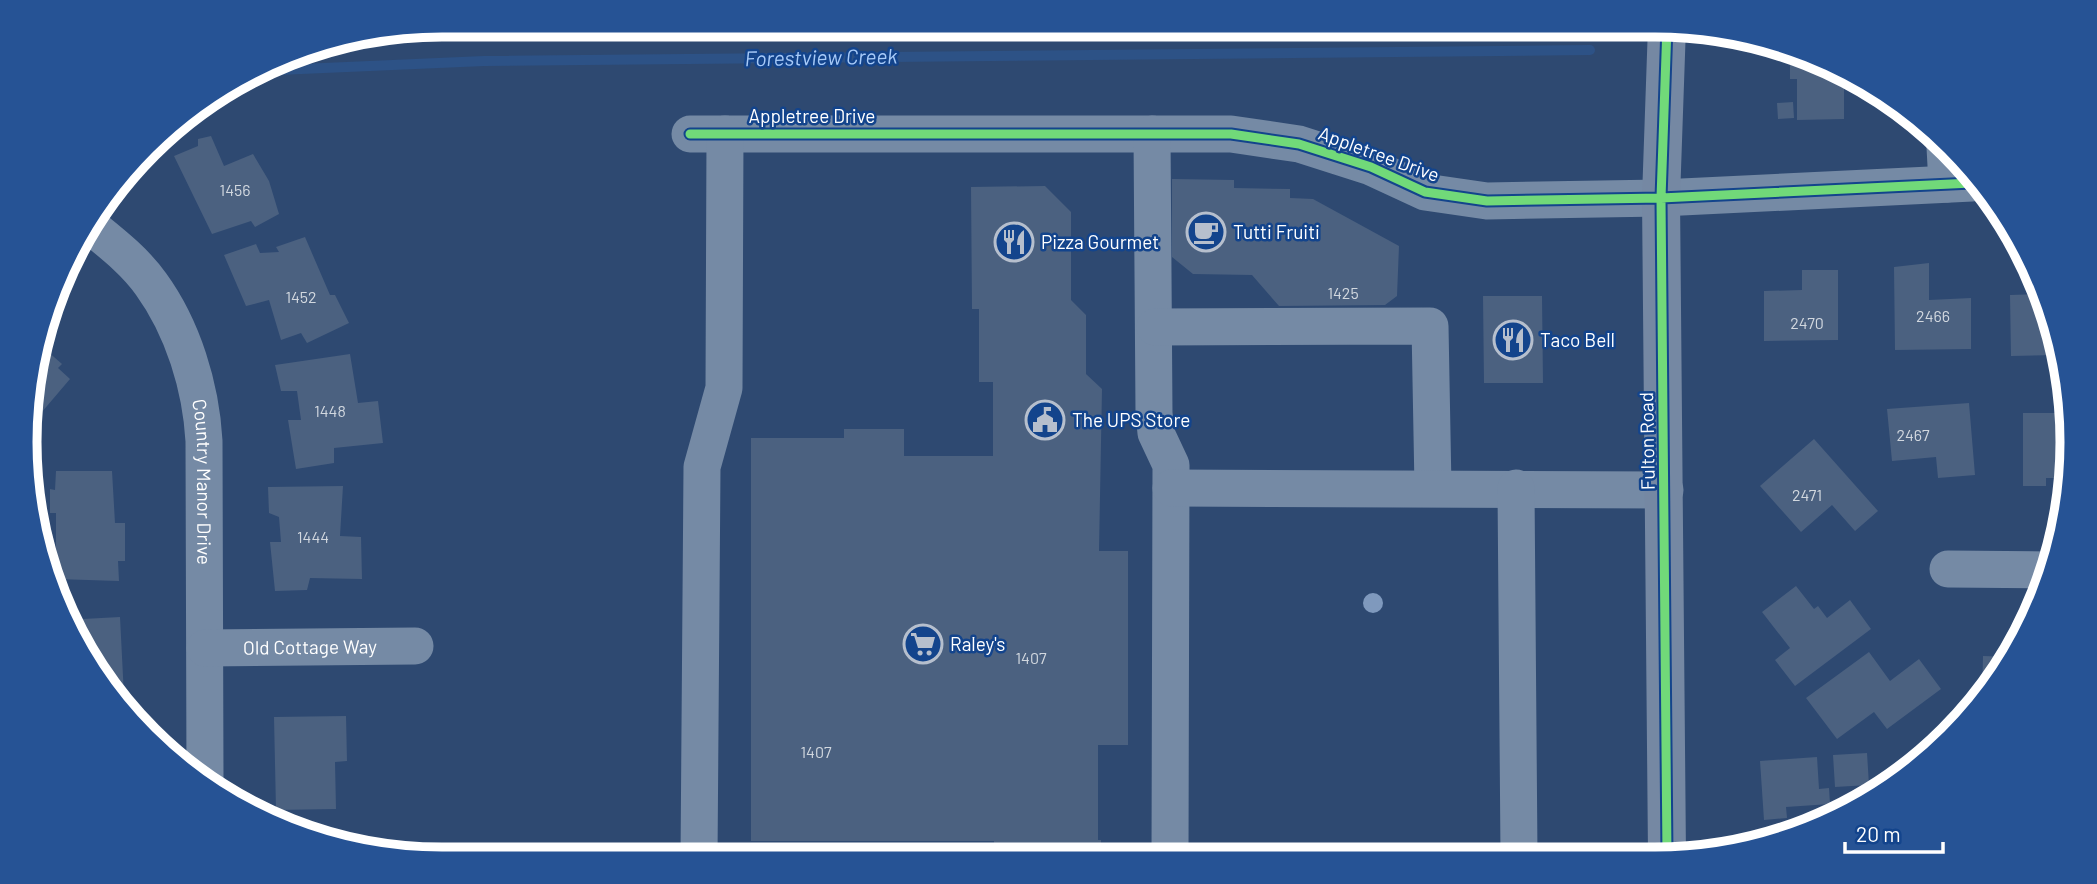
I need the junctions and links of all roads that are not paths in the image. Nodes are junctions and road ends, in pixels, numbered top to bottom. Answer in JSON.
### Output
{"nodes":[{"id":1,"x":1653,"y":37,"type":"edge"},
{"id":2,"x":1152,"y":134,"type":"junction"},
{"id":3,"x":1960,"y":183,"type":"edge"},
{"id":4,"x":1661,"y":198,"type":"junction"},
{"id":5,"x":96,"y":231,"type":"edge"},
{"id":6,"x":1155,"y":327,"type":"junction"},
{"id":7,"x":1171,"y":488,"type":"junction"},
{"id":8,"x":1433,"y":488,"type":"junction"},
{"id":9,"x":1516,"y":488,"type":"junction"},
{"id":10,"x":1665,"y":490,"type":"junction"},
{"id":11,"x":1948,"y":569,"type":"dead end"},
{"id":12,"x":2040,"y":570,"type":"edge"},
{"id":13,"x":415,"y":646,"type":"dead end"},
{"id":14,"x":205,"y":648,"type":"junction"},
{"id":15,"x":205,"y":771,"type":"edge"},
{"id":16,"x":699,"y":847,"type":"edge"},
{"id":17,"x":1170,"y":847,"type":"edge"},
{"id":18,"x":1519,"y":847,"type":"edge"},
{"id":19,"x":1667,"y":847,"type":"edge"}],
"edges":[{"from":1,"to":4,"type":"main road","name":"Fulton Road"},
{"from":2,"to":4,"type":"street","name":"Appletree Drive"},
{"from":2,"to":6,"type":"street"},
{"from":2,"to":16,"type":"street","name":"Appletree Drive"},
{"from":3,"to":4,"type":"street","name":"Appletree Drive"},
{"from":4,"to":10,"type":"main road","name":"Fulton Road"},
{"from":5,"to":14,"type":"street","name":"Country Manor Drive"},
{"from":6,"to":7,"type":"street"},
{"from":6,"to":8,"type":"street"},
{"from":7,"to":8,"type":"street"},
{"from":7,"to":17,"type":"street"},
{"from":8,"to":9,"type":"street"},
{"from":9,"to":10,"type":"street"},
{"from":9,"to":18,"type":"street"},
{"from":10,"to":19,"type":"main road","name":"Fulton Road"},
{"from":11,"to":12,"type":"street"},
{"from":13,"to":14,"type":"street","name":"Old Cottage Way"},
{"from":14,"to":15,"type":"street","name":"Country Manor Drive"}]}
